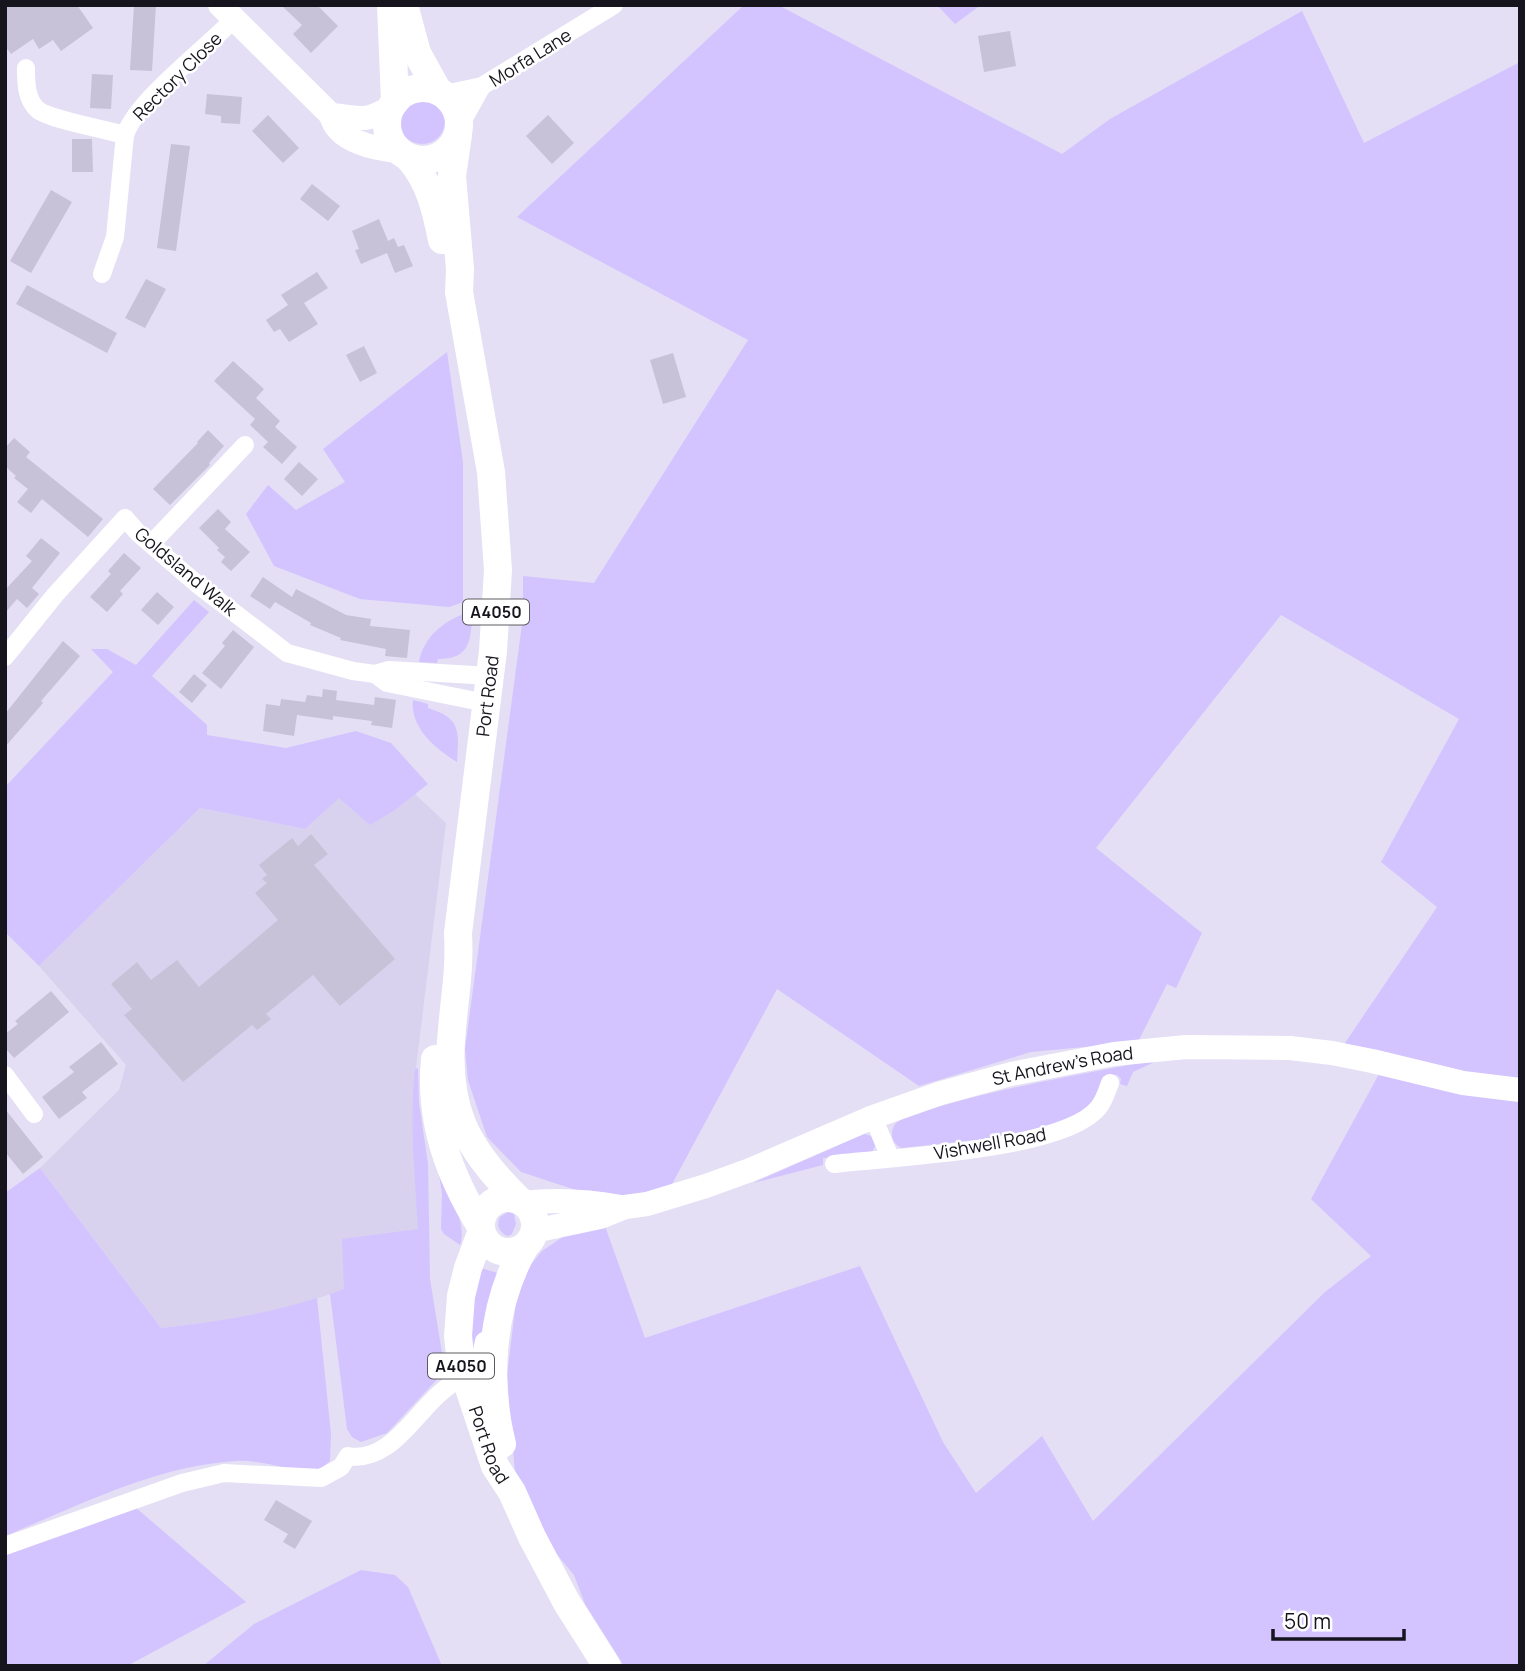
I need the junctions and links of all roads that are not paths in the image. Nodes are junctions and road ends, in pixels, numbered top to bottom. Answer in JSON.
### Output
{"nodes":[{"id":1,"x":391,"y":5,"type":"edge"},
{"id":2,"x":404,"y":5,"type":"edge"},
{"id":3,"x":614,"y":5,"type":"edge"},
{"id":4,"x":226,"y":12,"type":"edge"},
{"id":5,"x":26,"y":68,"type":"dead end"},
{"id":6,"x":482,"y":86,"type":"junction"},
{"id":7,"x":441,"y":93,"type":"junction"},
{"id":8,"x":393,"y":104,"type":"junction"},
{"id":9,"x":331,"y":115,"type":"junction"},
{"id":10,"x":459,"y":131,"type":"junction"},
{"id":11,"x":125,"y":135,"type":"junction"},
{"id":12,"x":404,"y":155,"type":"junction"},
{"id":13,"x":102,"y":274,"type":"dead end"},
{"id":14,"x":459,"y":292,"type":"junction"},
{"id":15,"x":245,"y":446,"type":"dead end"},
{"id":16,"x":151,"y":544,"type":"junction"},
{"id":17,"x":5,"y":657,"type":"edge"},
{"id":18,"x":375,"y":674,"type":"junction"},
{"id":19,"x":488,"y":690,"type":"junction"},
{"id":20,"x":458,"y":933,"type":"junction"},
{"id":21,"x":5,"y":1075,"type":"edge"},
{"id":22,"x":1111,"y":1083,"type":"dead end"},
{"id":23,"x":1520,"y":1090,"type":"edge"},
{"id":24,"x":34,"y":1115,"type":"dead end"},
{"id":25,"x":873,"y":1117,"type":"junction"},
{"id":26,"x":890,"y":1157,"type":"junction"},
{"id":27,"x":834,"y":1164,"type":"dead end"},
{"id":28,"x":521,"y":1202,"type":"junction"},
{"id":29,"x":625,"y":1208,"type":"junction"},
{"id":30,"x":481,"y":1230,"type":"junction"},
{"id":31,"x":529,"y":1240,"type":"junction"},
{"id":32,"x":499,"y":1317,"type":"junction"},
{"id":33,"x":465,"y":1376,"type":"junction"},
{"id":34,"x":512,"y":1492,"type":"junction"},
{"id":35,"x":5,"y":1546,"type":"edge"},
{"id":36,"x":603,"y":1664,"type":"edge"}],
"edges":[{"from":1,"to":8,"type":"main road","name":"Port Road","number":"A4050"},
{"from":2,"to":7,"type":"main road"},
{"from":3,"to":6,"type":"street","name":"Morfa Lane"},
{"from":4,"to":9,"type":"street"},
{"from":4,"to":11,"type":"street","name":"Rectory Close"},
{"from":5,"to":11,"type":"street","name":"Rectory Close"},
{"from":6,"to":7,"type":"street","name":"Morfa Lane"},
{"from":6,"to":10,"type":"street","name":"Morfa Lane"},
{"from":7,"to":8,"type":"main road"},
{"from":7,"to":10,"type":"main road"},
{"from":8,"to":9,"type":"street"},
{"from":8,"to":12,"type":"main road","name":"Port Road","number":"A4050"},
{"from":9,"to":12,"type":"street"},
{"from":10,"to":12,"type":"main road"},
{"from":10,"to":14,"type":"main road","name":"Port Road","number":"A4050"},
{"from":11,"to":13,"type":"street","name":"Rectory Close"},
{"from":12,"to":14,"type":"main road","name":"Port Road","number":"A4050"},
{"from":14,"to":19,"type":"main road","name":"Port Road","number":"A4050"},
{"from":15,"to":16,"type":"street"},
{"from":16,"to":17,"type":"street","name":"Goldsland Walk"},
{"from":16,"to":18,"type":"street","name":"Goldsland Walk"},
{"from":18,"to":19,"type":"street","name":"Goldsland Walk"},
{"from":18,"to":19,"type":"street","name":"Goldsland Walk"},
{"from":19,"to":20,"type":"main road","name":"Port Road","number":"A4050"},
{"from":20,"to":28,"type":"main road","name":"Port Road","number":"A4050"},
{"from":20,"to":30,"type":"main road","name":"Port Road","number":"A4050"},
{"from":21,"to":24,"type":"street"},
{"from":22,"to":26,"type":"street","name":"Vishwell Road"},
{"from":23,"to":25,"type":"street","name":"St Andrew's Road"},
{"from":25,"to":26,"type":"street"},
{"from":25,"to":29,"type":"street","name":"St Andrew's Road"},
{"from":26,"to":27,"type":"street","name":"Vishwell Road"},
{"from":28,"to":29,"type":"street","name":"St Andrew's Road"},
{"from":28,"to":30,"type":"main road"},
{"from":28,"to":31,"type":"main road"},
{"from":29,"to":31,"type":"street","name":"St Andrew's Road"},
{"from":30,"to":31,"type":"main road"},
{"from":30,"to":33,"type":"main road","name":"Port Road","number":"A4050"},
{"from":31,"to":32,"type":"main road","name":"Port Road","number":"A4050"},
{"from":32,"to":33,"type":"street"},
{"from":32,"to":34,"type":"main road","name":"Port Road","number":"A4050"},
{"from":33,"to":34,"type":"main road","name":"Port Road","number":"A4050"},
{"from":33,"to":35,"type":"street"},
{"from":34,"to":36,"type":"main road","name":"Port Road","number":"A4050"}]}
